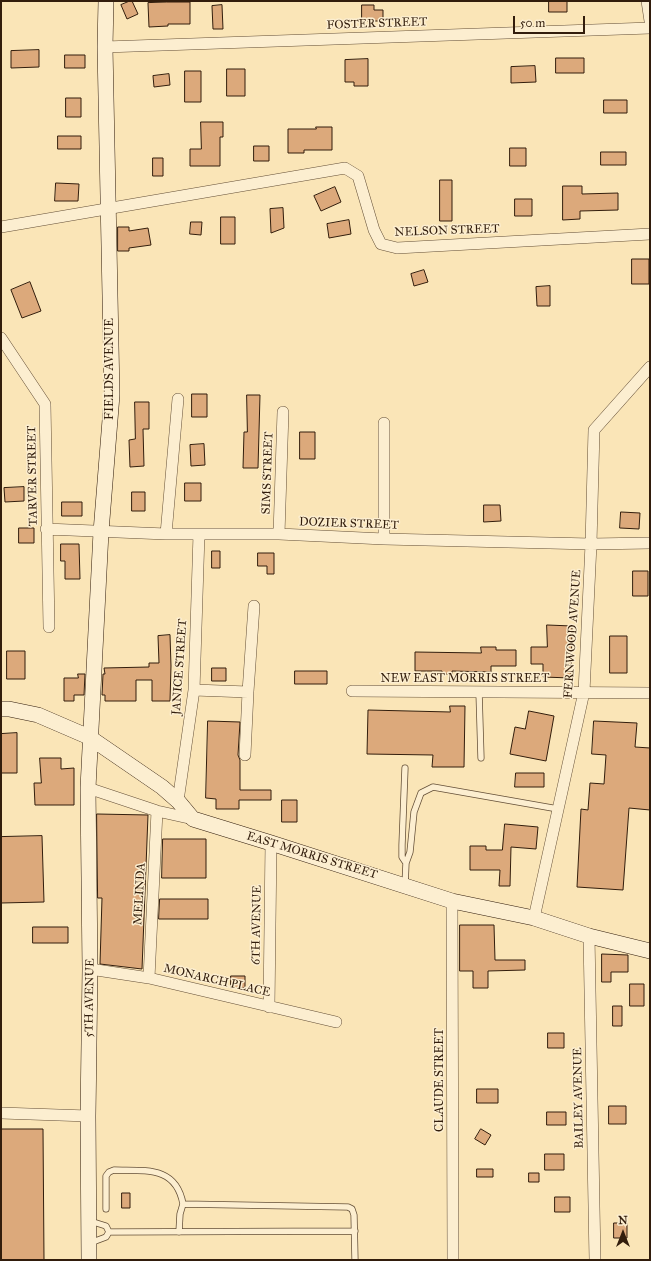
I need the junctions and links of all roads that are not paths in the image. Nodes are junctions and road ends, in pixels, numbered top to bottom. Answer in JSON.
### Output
{"nodes":[{"id":1,"x":106,"y":1,"type":"edge"},
{"id":2,"x":647,"y":1,"type":"edge"},
{"id":3,"x":650,"y":21,"type":"edge"},
{"id":4,"x":650,"y":28,"type":"edge"},
{"id":5,"x":105,"y":47,"type":"junction"},
{"id":6,"x":108,"y":209,"type":"junction"},
{"id":7,"x":1,"y":226,"type":"edge"},
{"id":8,"x":650,"y":234,"type":"edge"},
{"id":9,"x":1,"y":338,"type":"edge"},
{"id":10,"x":650,"y":367,"type":"edge"},
{"id":11,"x":178,"y":398,"type":"dead end"},
{"id":12,"x":283,"y":412,"type":"dead end"},
{"id":13,"x":384,"y":423,"type":"dead end"},
{"id":14,"x":46,"y":530,"type":"junction"},
{"id":15,"x":101,"y":532,"type":"junction"},
{"id":16,"x":166,"y":534,"type":"junction"},
{"id":17,"x":199,"y":534,"type":"junction"},
{"id":18,"x":279,"y":534,"type":"junction"},
{"id":19,"x":384,"y":539,"type":"junction"},
{"id":20,"x":650,"y":543,"type":"edge"},
{"id":21,"x":591,"y":544,"type":"junction"},
{"id":22,"x":254,"y":606,"type":"dead end"},
{"id":23,"x":49,"y":627,"type":"dead end"},
{"id":24,"x":194,"y":690,"type":"junction"},
{"id":25,"x":352,"y":691,"type":"dead end"},
{"id":26,"x":248,"y":692,"type":"junction"},
{"id":27,"x":479,"y":692,"type":"junction"},
{"id":28,"x":584,"y":692,"type":"junction"},
{"id":29,"x":650,"y":693,"type":"edge"},
{"id":30,"x":1,"y":709,"type":"edge"},
{"id":31,"x":89,"y":736,"type":"junction"},
{"id":32,"x":245,"y":755,"type":"dead end"},
{"id":33,"x":481,"y":758,"type":"dead end"},
{"id":34,"x":405,"y":768,"type":"dead end"},
{"id":35,"x":88,"y":788,"type":"junction"},
{"id":36,"x":178,"y":801,"type":"junction"},
{"id":37,"x":558,"y":809,"type":"junction"},
{"id":38,"x":157,"y":811,"type":"junction"},
{"id":39,"x":193,"y":819,"type":"junction"},
{"id":40,"x":271,"y":843,"type":"junction"},
{"id":41,"x":406,"y":863,"type":"junction"},
{"id":42,"x":405,"y":886,"type":"junction"},
{"id":43,"x":452,"y":900,"type":"junction"},
{"id":44,"x":534,"y":918,"type":"junction"},
{"id":45,"x":589,"y":936,"type":"junction"},
{"id":46,"x":650,"y":951,"type":"edge"},
{"id":47,"x":90,"y":968,"type":"junction"},
{"id":48,"x":148,"y":978,"type":"junction"},
{"id":49,"x":269,"y":1007,"type":"junction"},
{"id":50,"x":336,"y":1022,"type":"dead end"},
{"id":51,"x":1,"y":1113,"type":"edge"},
{"id":52,"x":88,"y":1116,"type":"junction"},
{"id":53,"x":183,"y":1204,"type":"junction"},
{"id":54,"x":106,"y":1209,"type":"dead end"},
{"id":55,"x":89,"y":1221,"type":"junction"},
{"id":56,"x":109,"y":1232,"type":"junction"},
{"id":57,"x":179,"y":1232,"type":"junction"},
{"id":58,"x":355,"y":1232,"type":"junction"},
{"id":59,"x":89,"y":1243,"type":"junction"},
{"id":60,"x":89,"y":1260,"type":"edge"},
{"id":61,"x":355,"y":1260,"type":"edge"},
{"id":62,"x":453,"y":1260,"type":"edge"},
{"id":63,"x":595,"y":1260,"type":"edge"}],
"edges":[{"from":1,"to":5,"type":"street","name":"FIELDS AVENUE"},
{"from":2,"to":3,"type":"street"},
{"from":4,"to":5,"type":"street","name":"FOSTER STREET"},
{"from":5,"to":6,"type":"street","name":"FIELDS AVENUE"},
{"from":6,"to":7,"type":"street"},
{"from":6,"to":8,"type":"street","name":"NELSON STREET"},
{"from":6,"to":15,"type":"street","name":"FIELDS AVENUE"},
{"from":9,"to":14,"type":"street","name":"TARVER STREET"},
{"from":10,"to":21,"type":"street","name":"FERNWOOD AVENUE"},
{"from":11,"to":16,"type":"street"},
{"from":12,"to":18,"type":"street","name":"SIMS STREET"},
{"from":13,"to":19,"type":"street"},
{"from":14,"to":15,"type":"street","name":"DOZIER STREET"},
{"from":14,"to":23,"type":"street","name":"TARVER STREET"},
{"from":15,"to":16,"type":"street","name":"DOZIER STREET"},
{"from":15,"to":31,"type":"street","name":"FIELDS AVENUE"},
{"from":16,"to":17,"type":"street","name":"DOZIER STREET"},
{"from":17,"to":18,"type":"street","name":"DOZIER STREET"},
{"from":17,"to":24,"type":"street","name":"JANICE STREET"},
{"from":18,"to":19,"type":"street","name":"DOZIER STREET"},
{"from":19,"to":21,"type":"street","name":"DOZIER STREET"},
{"from":20,"to":21,"type":"street","name":"DOZIER STREET"},
{"from":21,"to":28,"type":"street","name":"FERNWOOD AVENUE"},
{"from":22,"to":26,"type":"street"},
{"from":24,"to":26,"type":"street"},
{"from":24,"to":36,"type":"street","name":"JANICE STREET"},
{"from":25,"to":27,"type":"street","name":"NEW EAST MORRIS STREET"},
{"from":26,"to":32,"type":"street"},
{"from":27,"to":28,"type":"street","name":"NEW EAST MORRIS STREET"},
{"from":27,"to":33,"type":"lane"},
{"from":28,"to":29,"type":"street","name":"NEW EAST MORRIS STREET"},
{"from":28,"to":37,"type":"street","name":"FERNWOOD AVENUE"},
{"from":30,"to":31,"type":"street"},
{"from":31,"to":35,"type":"street","name":"5TH AVENUE"},
{"from":31,"to":36,"type":"street"},
{"from":34,"to":41,"type":"lane"},
{"from":35,"to":38,"type":"street"},
{"from":35,"to":47,"type":"street","name":"5TH AVENUE"},
{"from":36,"to":39,"type":"street"},
{"from":37,"to":41,"type":"lane"},
{"from":37,"to":44,"type":"street","name":"FERNWOOD AVENUE"},
{"from":38,"to":39,"type":"street"},
{"from":38,"to":48,"type":"street","name":"MELINDA"},
{"from":39,"to":40,"type":"street","name":"EAST MORRIS STREET"},
{"from":40,"to":42,"type":"street","name":"EAST MORRIS STREET"},
{"from":40,"to":49,"type":"street","name":"6TH AVENUE"},
{"from":41,"to":42,"type":"lane"},
{"from":42,"to":43,"type":"street","name":"EAST MORRIS STREET"},
{"from":43,"to":44,"type":"street","name":"EAST MORRIS STREET"},
{"from":43,"to":62,"type":"street","name":"CLAUDE STREET"},
{"from":44,"to":45,"type":"street","name":"EAST MORRIS STREET"},
{"from":45,"to":46,"type":"street","name":"EAST MORRIS STREET"},
{"from":45,"to":63,"type":"street","name":"BAILEY AVENUE"},
{"from":47,"to":48,"type":"street","name":"MONARCH PLACE"},
{"from":47,"to":52,"type":"street","name":"5TH AVENUE"},
{"from":48,"to":49,"type":"street","name":"MONARCH PLACE"},
{"from":49,"to":50,"type":"street","name":"MONARCH PLACE"},
{"from":51,"to":52,"type":"street"},
{"from":52,"to":55,"type":"street","name":"5TH AVENUE"},
{"from":53,"to":54,"type":"lane"},
{"from":53,"to":57,"type":"lane"},
{"from":53,"to":58,"type":"lane"},
{"from":55,"to":56,"type":"lane"},
{"from":55,"to":59,"type":"street","name":"5TH AVENUE"},
{"from":56,"to":57,"type":"lane"},
{"from":56,"to":59,"type":"lane"},
{"from":57,"to":58,"type":"lane"},
{"from":58,"to":61,"type":"lane"},
{"from":59,"to":60,"type":"street","name":"5TH AVENUE"}]}
